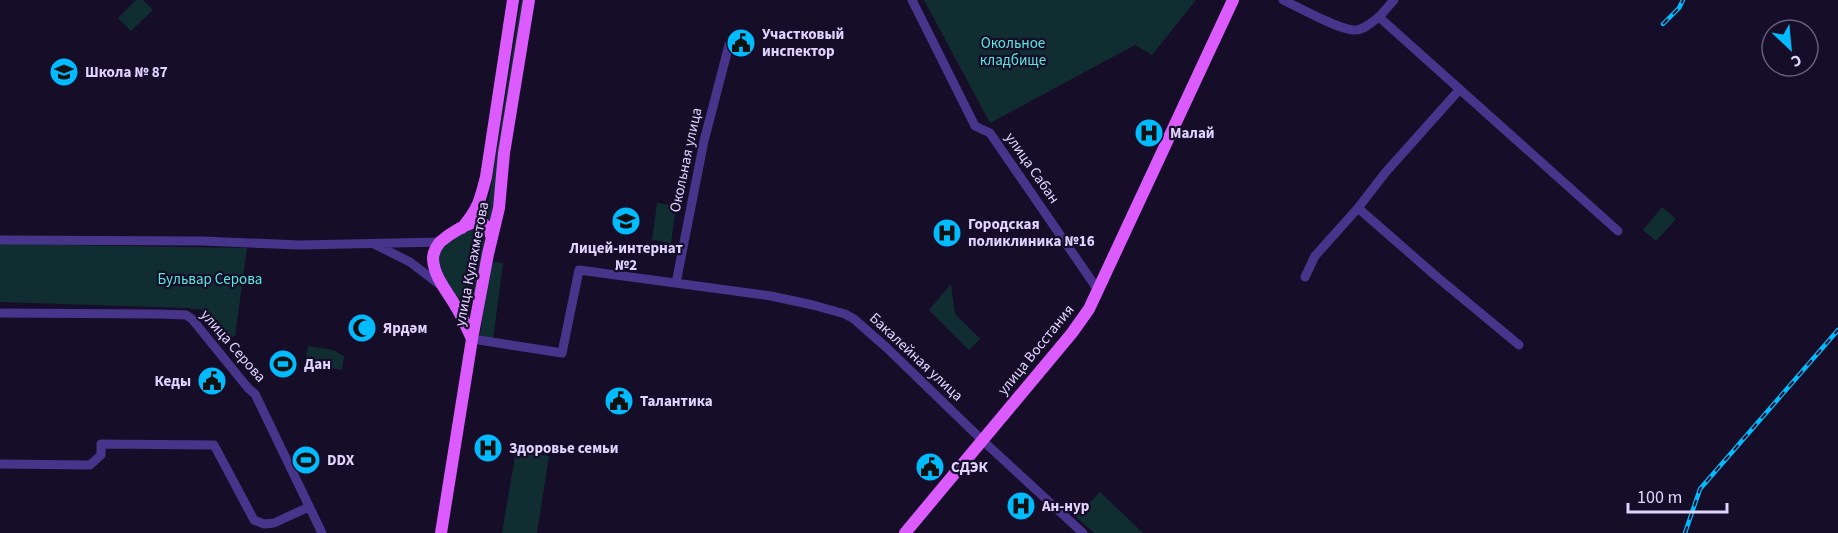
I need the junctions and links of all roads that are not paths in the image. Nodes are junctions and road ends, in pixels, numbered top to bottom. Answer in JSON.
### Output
{"nodes":[{"id":1,"x":513,"y":0,"type":"edge"},
{"id":2,"x":529,"y":0,"type":"edge"},
{"id":3,"x":912,"y":0,"type":"edge"},
{"id":4,"x":1233,"y":0,"type":"edge"},
{"id":5,"x":1283,"y":0,"type":"edge"},
{"id":6,"x":1394,"y":0,"type":"edge"},
{"id":7,"x":1379,"y":17,"type":"junction"},
{"id":8,"x":729,"y":45,"type":"dead end"},
{"id":9,"x":1460,"y":89,"type":"junction"},
{"id":10,"x":1358,"y":208,"type":"junction"},
{"id":11,"x":462,"y":228,"type":"junction"},
{"id":12,"x":1618,"y":231,"type":"dead end"},
{"id":13,"x":492,"y":238,"type":"junction"},
{"id":14,"x":0,"y":240,"type":"edge"},
{"id":15,"x":441,"y":242,"type":"junction"},
{"id":16,"x":374,"y":244,"type":"junction"},
{"id":17,"x":1305,"y":277,"type":"dead end"},
{"id":18,"x":676,"y":283,"type":"junction"},
{"id":19,"x":446,"y":290,"type":"junction"},
{"id":20,"x":1098,"y":290,"type":"junction"},
{"id":21,"x":481,"y":294,"type":"junction"},
{"id":22,"x":0,"y":313,"type":"edge"},
{"id":23,"x":472,"y":339,"type":"junction"},
{"id":24,"x":1519,"y":345,"type":"dead end"},
{"id":25,"x":982,"y":440,"type":"junction"},
{"id":26,"x":0,"y":464,"type":"edge"},
{"id":27,"x":309,"y":507,"type":"junction"},
{"id":28,"x":322,"y":533,"type":"edge"},
{"id":29,"x":441,"y":533,"type":"edge"},
{"id":30,"x":905,"y":533,"type":"edge"},
{"id":31,"x":1083,"y":533,"type":"edge"}],
"edges":[{"from":1,"to":11,"type":"main road","name":"улица Кулахметова"},
{"from":2,"to":13,"type":"main road","name":"улица Кулахметова"},
{"from":3,"to":20,"type":"street","name":"улица Сабан"},
{"from":4,"to":20,"type":"main road","name":"улица Восстания"},
{"from":5,"to":7,"type":"street"},
{"from":6,"to":7,"type":"street"},
{"from":7,"to":9,"type":"street"},
{"from":8,"to":18,"type":"street","name":"Окольная улица"},
{"from":9,"to":10,"type":"street"},
{"from":9,"to":12,"type":"street"},
{"from":10,"to":17,"type":"street"},
{"from":10,"to":24,"type":"street"},
{"from":11,"to":13,"type":"main road"},
{"from":11,"to":15,"type":"main road"},
{"from":13,"to":21,"type":"main road","name":"улица Кулахметова"},
{"from":14,"to":16,"type":"street"},
{"from":15,"to":16,"type":"street"},
{"from":15,"to":19,"type":"main road"},
{"from":16,"to":19,"type":"street"},
{"from":18,"to":23,"type":"street","name":"Бакалейная улица"},
{"from":18,"to":25,"type":"street","name":"Бакалейная улица"},
{"from":19,"to":21,"type":"main road"},
{"from":19,"to":23,"type":"main road"},
{"from":20,"to":25,"type":"main road","name":"улица Восстания"},
{"from":21,"to":23,"type":"main road","name":"улица Кулахметова"},
{"from":22,"to":27,"type":"street","name":"улица Серова"},
{"from":23,"to":29,"type":"main road","name":"улица Кулахметова"},
{"from":25,"to":30,"type":"main road","name":"улица Восстания"},
{"from":25,"to":31,"type":"street","name":"Бакалейная улица"},
{"from":26,"to":27,"type":"street"},
{"from":27,"to":28,"type":"street","name":"улица Серова"}]}
